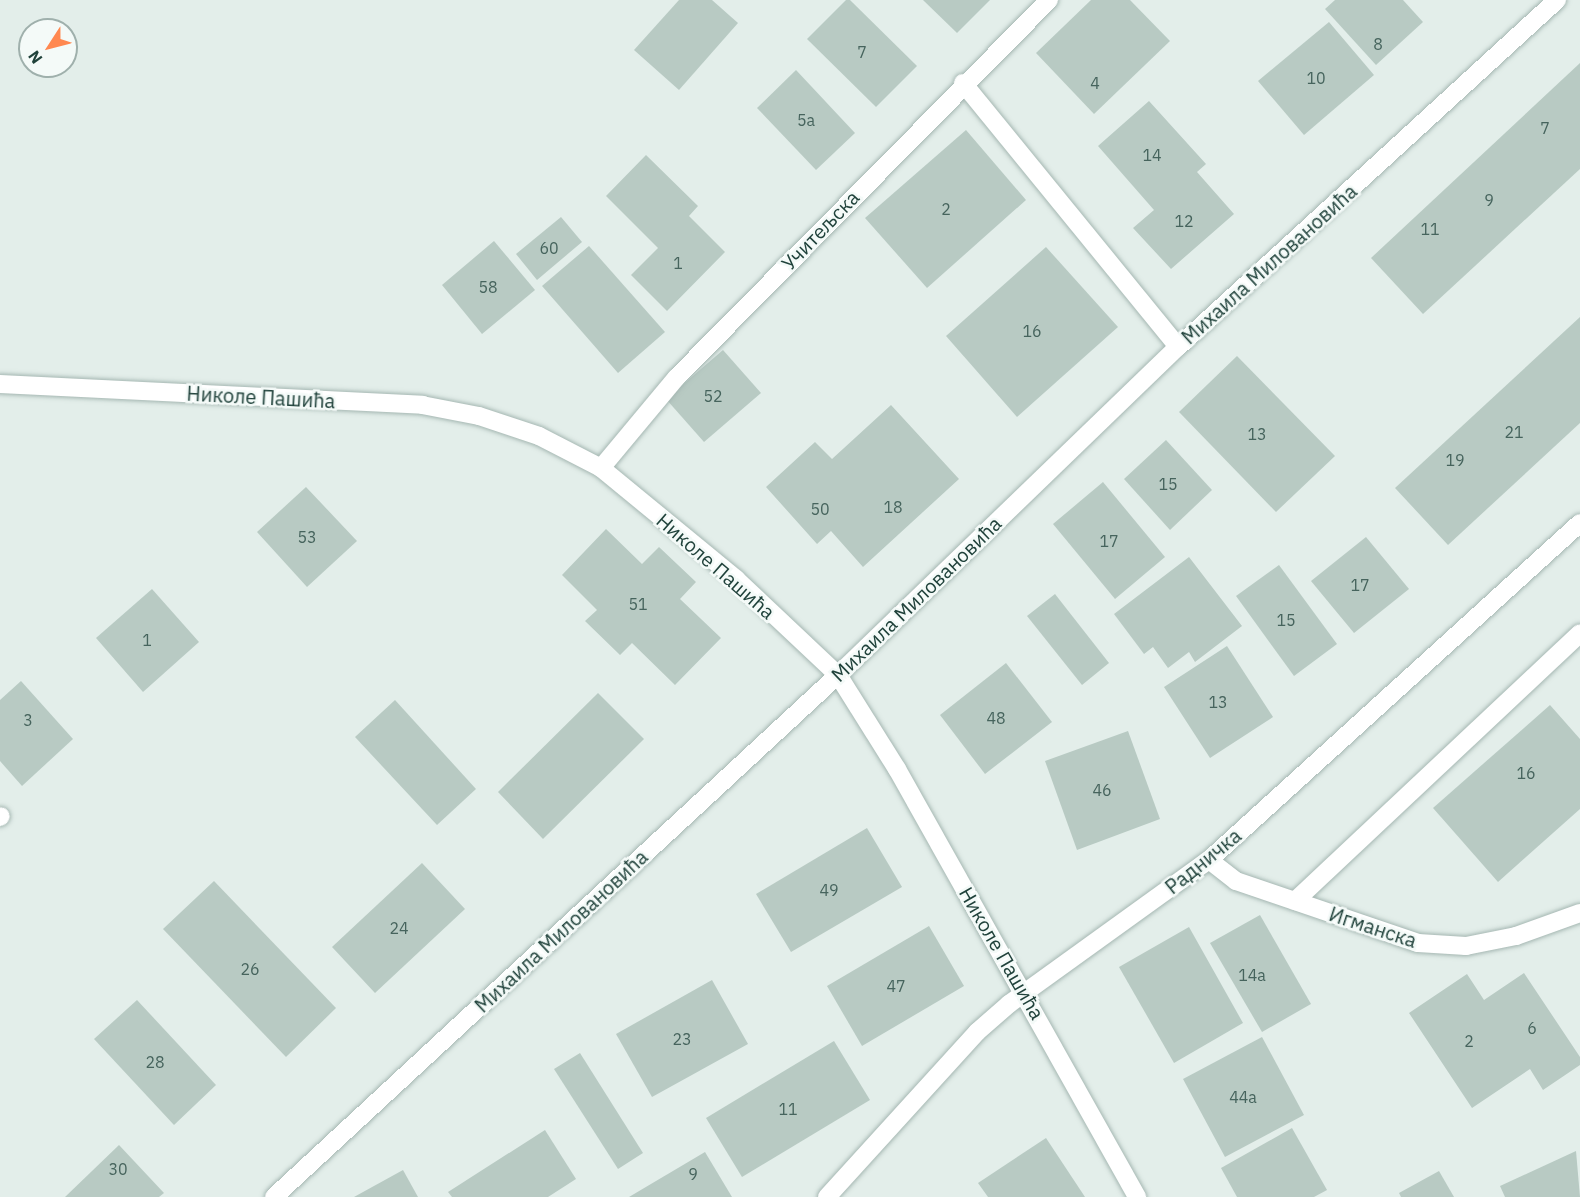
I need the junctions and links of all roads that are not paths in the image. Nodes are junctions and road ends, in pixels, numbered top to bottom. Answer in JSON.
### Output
{"nodes":[{"id":1,"x":1049,"y":0,"type":"edge"},
{"id":2,"x":1557,"y":0,"type":"edge"},
{"id":3,"x":963,"y":83,"type":"junction"},
{"id":4,"x":1178,"y":347,"type":"junction"},
{"id":5,"x":0,"y":384,"type":"edge"},
{"id":6,"x":601,"y":468,"type":"junction"},
{"id":7,"x":1580,"y":523,"type":"edge"},
{"id":8,"x":1580,"y":633,"type":"edge"},
{"id":9,"x":838,"y":675,"type":"junction"},
{"id":10,"x":1209,"y":860,"type":"junction"},
{"id":11,"x":1294,"y":901,"type":"junction"},
{"id":12,"x":1580,"y":913,"type":"edge"},
{"id":13,"x":1025,"y":992,"type":"junction"},
{"id":14,"x":274,"y":1197,"type":"edge"},
{"id":15,"x":827,"y":1197,"type":"edge"},
{"id":16,"x":1137,"y":1197,"type":"edge"}],
"edges":[{"from":1,"to":3,"type":"street","name":"Учитељска"},
{"from":2,"to":4,"type":"street","name":"Михаила Миловановића"},
{"from":3,"to":4,"type":"street"},
{"from":3,"to":6,"type":"street","name":"Учитељска"},
{"from":4,"to":9,"type":"street","name":"Михаила Миловановића"},
{"from":5,"to":6,"type":"street","name":"Николе Пашића"},
{"from":6,"to":9,"type":"street","name":"Николе Пашића"},
{"from":7,"to":10,"type":"street","name":"Радничка"},
{"from":8,"to":11,"type":"street"},
{"from":9,"to":13,"type":"street","name":"Николе Пашића"},
{"from":9,"to":14,"type":"street","name":"Михаила Миловановића"},
{"from":10,"to":11,"type":"street","name":"Игманска"},
{"from":10,"to":13,"type":"street","name":"Радничка"},
{"from":11,"to":12,"type":"street","name":"Игманска"},
{"from":13,"to":15,"type":"street","name":"Радничка"},
{"from":13,"to":16,"type":"street","name":"Николе Пашића"}]}
